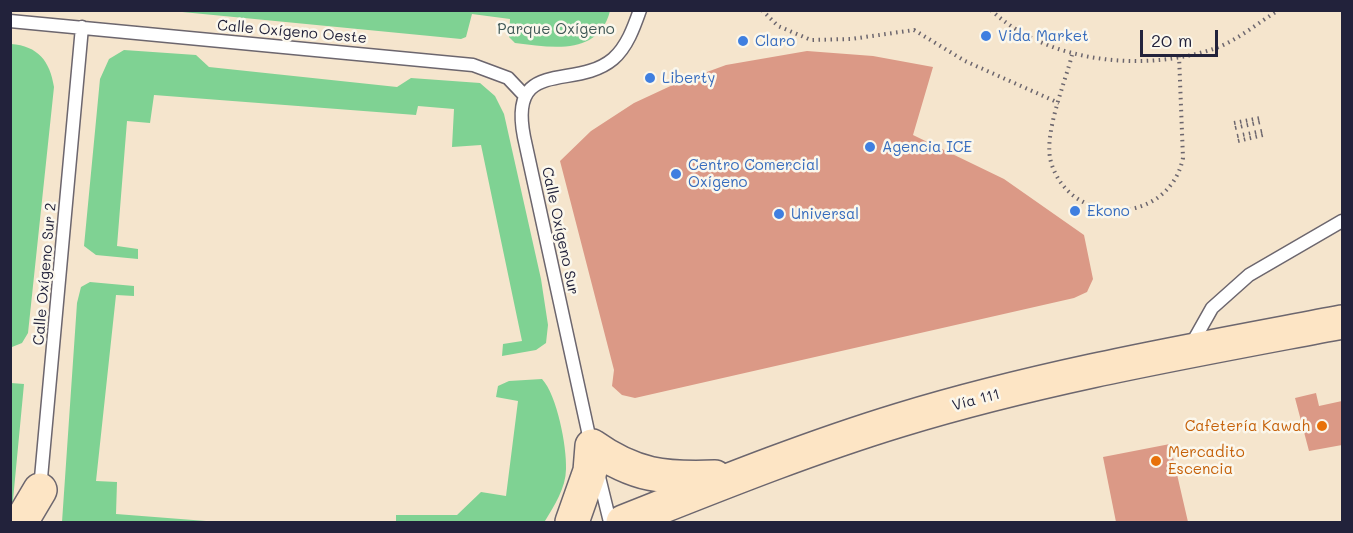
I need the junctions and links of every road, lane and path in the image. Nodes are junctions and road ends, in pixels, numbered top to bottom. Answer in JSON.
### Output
{"nodes":[{"id":1,"x":640,"y":10,"type":"edge"},
{"id":2,"x":762,"y":10,"type":"edge"},
{"id":3,"x":991,"y":10,"type":"edge"},
{"id":4,"x":1279,"y":10,"type":"edge"},
{"id":5,"x":10,"y":21,"type":"edge"},
{"id":6,"x":82,"y":27,"type":"junction"},
{"id":7,"x":1072,"y":55,"type":"junction"},
{"id":8,"x":1179,"y":56,"type":"junction"},
{"id":9,"x":525,"y":96,"type":"junction"},
{"id":10,"x":1059,"y":103,"type":"junction"},
{"id":11,"x":1260,"y":120,"type":"dead end"},
{"id":12,"x":1235,"y":126,"type":"dead end"},
{"id":13,"x":1263,"y":133,"type":"dead end"},
{"id":14,"x":1237,"y":138,"type":"dead end"},
{"id":15,"x":1342,"y":221,"type":"edge"},
{"id":16,"x":1342,"y":322,"type":"edge"},
{"id":17,"x":1188,"y":352,"type":"junction"},
{"id":18,"x":592,"y":446,"type":"junction"},
{"id":19,"x":738,"y":477,"type":"junction"},
{"id":20,"x":40,"y":490,"type":"junction"},
{"id":21,"x":21,"y":522,"type":"edge"},
{"id":22,"x":37,"y":522,"type":"edge"},
{"id":23,"x":49,"y":522,"type":"edge"},
{"id":24,"x":572,"y":522,"type":"edge"},
{"id":25,"x":610,"y":522,"type":"edge"},
{"id":26,"x":623,"y":522,"type":"edge"}],
"edges":[{"from":1,"to":9,"type":"lane"},
{"from":2,"to":10,"type":"path"},
{"from":3,"to":7,"type":"path"},
{"from":4,"to":8,"type":"path"},
{"from":5,"to":6,"type":"lane","name":"Calle Oxígeno Oeste"},
{"from":6,"to":9,"type":"lane","name":"Calle Oxígeno Oeste"},
{"from":6,"to":20,"type":"lane","name":"Calle Oxígeno Sur 2"},
{"from":7,"to":8,"type":"path"},
{"from":7,"to":10,"type":"path"},
{"from":8,"to":10,"type":"path"},
{"from":9,"to":18,"type":"lane","name":"Calle Oxígeno Sur"},
{"from":11,"to":12,"type":"path"},
{"from":13,"to":14,"type":"path"},
{"from":15,"to":17,"type":"lane"},
{"from":16,"to":17,"type":"main road","name":"Vía 111"},
{"from":17,"to":19,"type":"main road","name":"Vía 111"},
{"from":18,"to":19,"type":"main road"},
{"from":18,"to":24,"type":"main road"},
{"from":18,"to":25,"type":"lane","name":"Calle Oxígeno Sur"},
{"from":19,"to":26,"type":"main road","name":"Vía 111"},
{"from":20,"to":21,"type":"main road"},
{"from":20,"to":22,"type":"lane","name":"Calle Oxígeno Sur 2"},
{"from":20,"to":23,"type":"main road"}]}
